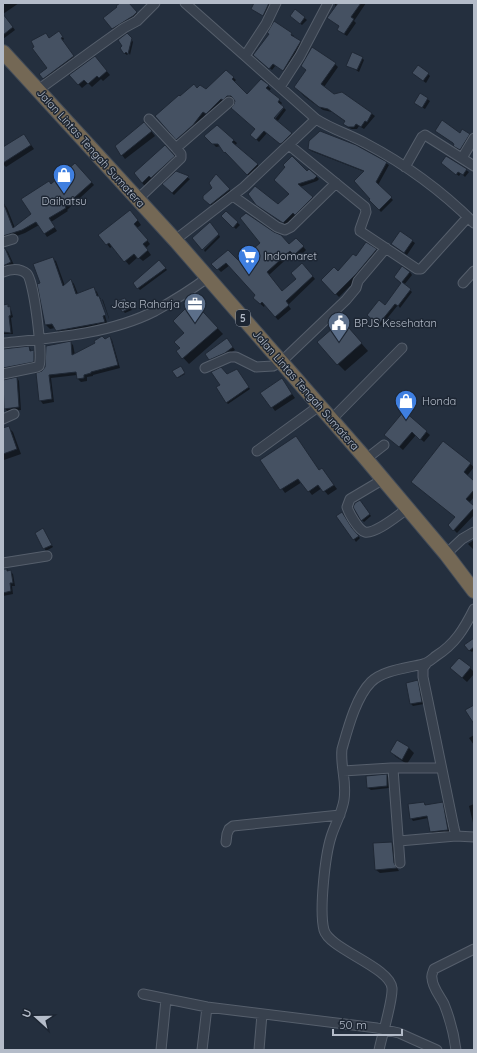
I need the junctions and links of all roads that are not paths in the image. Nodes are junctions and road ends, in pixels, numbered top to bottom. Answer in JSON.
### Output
{"nodes":[{"id":1,"x":155,"y":3,"type":"edge"},
{"id":2,"x":185,"y":3,"type":"edge"},
{"id":3,"x":276,"y":3,"type":"edge"},
{"id":4,"x":328,"y":3,"type":"edge"},
{"id":5,"x":3,"y":52,"type":"edge"},
{"id":6,"x":245,"y":56,"type":"junction"},
{"id":7,"x":280,"y":87,"type":"junction"},
{"id":8,"x":38,"y":90,"type":"junction"},
{"id":9,"x":229,"y":102,"type":"dead end"},
{"id":10,"x":316,"y":118,"type":"junction"},
{"id":11,"x":149,"y":119,"type":"dead end"},
{"id":12,"x":474,"y":138,"type":"edge"},
{"id":13,"x":289,"y":145,"type":"junction"},
{"id":14,"x":176,"y":148,"type":"junction"},
{"id":15,"x":462,"y":158,"type":"junction"},
{"id":16,"x":474,"y":166,"type":"edge"},
{"id":17,"x":405,"y":167,"type":"junction"},
{"id":18,"x":336,"y":183,"type":"junction"},
{"id":19,"x":233,"y":196,"type":"junction"},
{"id":20,"x":138,"y":199,"type":"junction"},
{"id":21,"x":471,"y":220,"type":"edge"},
{"id":22,"x":13,"y":239,"type":"dead end"},
{"id":23,"x":175,"y":240,"type":"junction"},
{"id":24,"x":3,"y":242,"type":"edge"},
{"id":25,"x":386,"y":248,"type":"junction"},
{"id":26,"x":474,"y":271,"type":"edge"},
{"id":27,"x":3,"y":272,"type":"edge"},
{"id":28,"x":207,"y":278,"type":"junction"},
{"id":29,"x":463,"y":283,"type":"dead end"},
{"id":30,"x":40,"y":339,"type":"junction"},
{"id":31,"x":3,"y":343,"type":"edge"},
{"id":32,"x":402,"y":348,"type":"dead end"},
{"id":33,"x":281,"y":362,"type":"junction"},
{"id":34,"x":206,"y":368,"type":"dead end"},
{"id":35,"x":3,"y":374,"type":"edge"},
{"id":36,"x":319,"y":406,"type":"junction"},
{"id":37,"x":14,"y":414,"type":"dead end"},
{"id":38,"x":3,"y":419,"type":"edge"},
{"id":39,"x":331,"y":420,"type":"junction"},
{"id":40,"x":384,"y":445,"type":"dead end"},
{"id":41,"x":257,"y":451,"type":"dead end"},
{"id":42,"x":366,"y":459,"type":"junction"},
{"id":43,"x":382,"y":480,"type":"junction"},
{"id":44,"x":407,"y":509,"type":"junction"},
{"id":45,"x":474,"y":532,"type":"edge"},
{"id":46,"x":446,"y":554,"type":"junction"},
{"id":47,"x":47,"y":556,"type":"dead end"},
{"id":48,"x":3,"y":563,"type":"edge"},
{"id":49,"x":474,"y":591,"type":"edge"},
{"id":50,"x":474,"y":609,"type":"edge"},
{"id":51,"x":426,"y":664,"type":"junction"},
{"id":52,"x":392,"y":768,"type":"junction"},
{"id":53,"x":442,"y":768,"type":"junction"},
{"id":54,"x":344,"y":771,"type":"junction"},
{"id":55,"x":340,"y":815,"type":"junction"},
{"id":56,"x":456,"y":836,"type":"junction"},
{"id":57,"x":474,"y":837,"type":"edge"},
{"id":58,"x":399,"y":841,"type":"junction"},
{"id":59,"x":226,"y":842,"type":"dead end"},
{"id":60,"x":400,"y":863,"type":"dead end"},
{"id":61,"x":474,"y":949,"type":"edge"},
{"id":62,"x":143,"y":994,"type":"dead end"},
{"id":63,"x":166,"y":999,"type":"junction"},
{"id":64,"x":207,"y":1007,"type":"junction"},
{"id":65,"x":262,"y":1014,"type":"junction"},
{"id":66,"x":384,"y":1030,"type":"junction"},
{"id":67,"x":161,"y":1050,"type":"edge"},
{"id":68,"x":202,"y":1050,"type":"edge"},
{"id":69,"x":259,"y":1050,"type":"edge"},
{"id":70,"x":379,"y":1050,"type":"edge"},
{"id":71,"x":436,"y":1050,"type":"edge"},
{"id":72,"x":456,"y":1050,"type":"edge"}],
"edges":[{"from":1,"to":8,"type":"street"},
{"from":2,"to":6,"type":"street"},
{"from":3,"to":6,"type":"street"},
{"from":4,"to":7,"type":"street"},
{"from":5,"to":8,"type":"highway","name":"Jalan Lintas Tengah Sumatera","number":"5"},
{"from":6,"to":7,"type":"street"},
{"from":7,"to":10,"type":"street"},
{"from":8,"to":20,"type":"highway","name":"Jalan Lintas Tengah Sumatera","number":"5"},
{"from":9,"to":14,"type":"street"},
{"from":10,"to":13,"type":"street"},
{"from":10,"to":17,"type":"street"},
{"from":11,"to":14,"type":"street"},
{"from":12,"to":15,"type":"street"},
{"from":13,"to":18,"type":"street"},
{"from":13,"to":19,"type":"street"},
{"from":14,"to":20,"type":"street"},
{"from":15,"to":16,"type":"street"},
{"from":15,"to":17,"type":"street"},
{"from":17,"to":21,"type":"street"},
{"from":18,"to":19,"type":"street"},
{"from":18,"to":25,"type":"street"},
{"from":19,"to":23,"type":"street"},
{"from":20,"to":23,"type":"highway","name":"Jalan Lintas Tengah Sumatera","number":"5"},
{"from":21,"to":25,"type":"street"},
{"from":22,"to":24,"type":"street"},
{"from":23,"to":28,"type":"highway","name":"Jalan Lintas Tengah Sumatera","number":"5"},
{"from":25,"to":33,"type":"street"},
{"from":26,"to":29,"type":"street"},
{"from":27,"to":30,"type":"street"},
{"from":28,"to":30,"type":"street"},
{"from":28,"to":33,"type":"highway","name":"Jalan Lintas Tengah Sumatera","number":"5"},
{"from":30,"to":31,"type":"street"},
{"from":30,"to":35,"type":"street"},
{"from":32,"to":39,"type":"street"},
{"from":33,"to":34,"type":"street"},
{"from":33,"to":36,"type":"highway","name":"Jalan Lintas Tengah Sumatera","number":"5"},
{"from":36,"to":39,"type":"highway","name":"Jalan Lintas Tengah Sumatera","number":"5"},
{"from":36,"to":41,"type":"street"},
{"from":37,"to":38,"type":"street"},
{"from":39,"to":42,"type":"highway","name":"Jalan Lintas Tengah Sumatera","number":"5"},
{"from":40,"to":42,"type":"street"},
{"from":42,"to":43,"type":"highway","name":"Jalan Lintas Tengah Sumatera","number":"5"},
{"from":43,"to":44,"type":"highway","name":"Jalan Lintas Tengah Sumatera","number":"5"},
{"from":43,"to":44,"type":"street"},
{"from":44,"to":46,"type":"highway","name":"Jalan Lintas Tengah Sumatera","number":"5"},
{"from":45,"to":46,"type":"street"},
{"from":46,"to":49,"type":"highway","name":"Jalan Lintas Tengah Sumatera","number":"5"},
{"from":47,"to":48,"type":"street"},
{"from":50,"to":51,"type":"street"},
{"from":51,"to":53,"type":"street"},
{"from":51,"to":54,"type":"street"},
{"from":52,"to":53,"type":"street"},
{"from":52,"to":54,"type":"street"},
{"from":52,"to":58,"type":"street"},
{"from":53,"to":56,"type":"street"},
{"from":54,"to":55,"type":"street"},
{"from":55,"to":59,"type":"street"},
{"from":55,"to":66,"type":"street"},
{"from":56,"to":57,"type":"street"},
{"from":56,"to":58,"type":"street"},
{"from":58,"to":60,"type":"street"},
{"from":61,"to":72,"type":"street"},
{"from":62,"to":63,"type":"street"},
{"from":63,"to":64,"type":"street"},
{"from":63,"to":67,"type":"street"},
{"from":64,"to":65,"type":"street"},
{"from":64,"to":68,"type":"street"},
{"from":65,"to":66,"type":"street"},
{"from":65,"to":69,"type":"street"},
{"from":66,"to":70,"type":"street"},
{"from":66,"to":71,"type":"street"}]}
